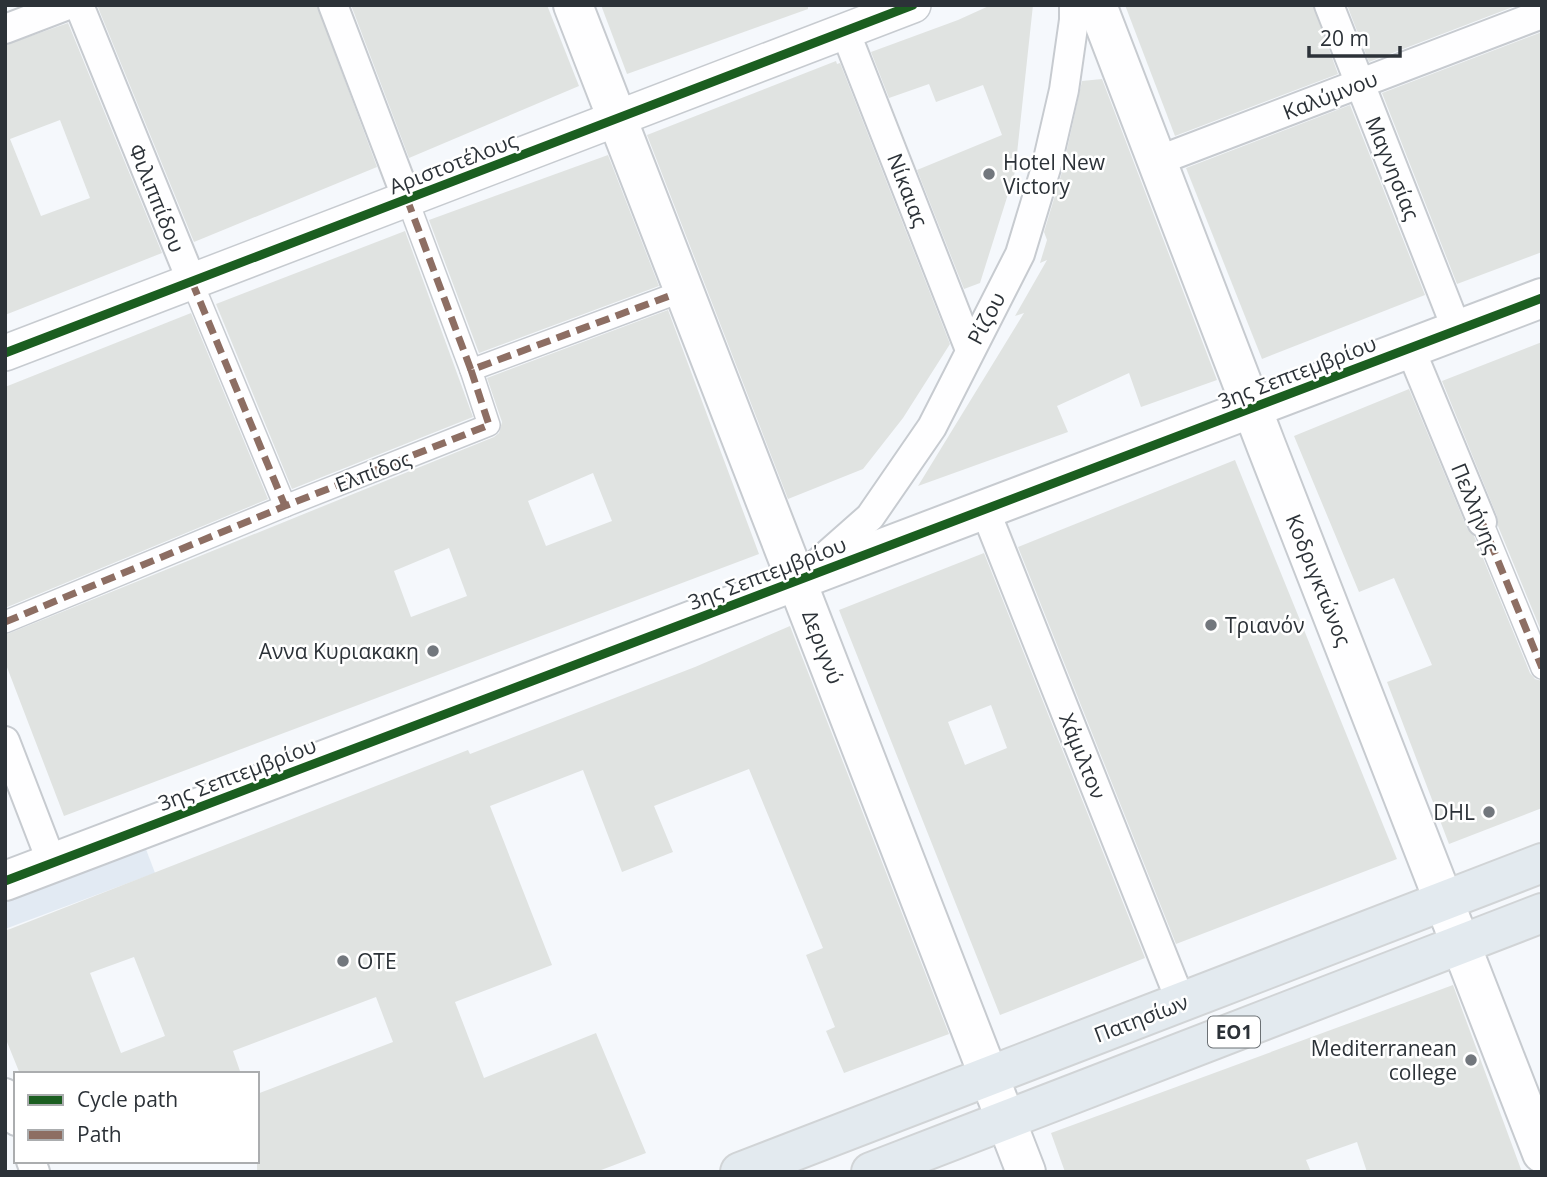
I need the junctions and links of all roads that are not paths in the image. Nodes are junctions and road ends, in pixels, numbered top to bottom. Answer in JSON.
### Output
{"nodes":[{"id":1,"x":68,"y":5,"type":"edge"},
{"id":2,"x":79,"y":5,"type":"edge"},
{"id":3,"x":333,"y":5,"type":"edge"},
{"id":4,"x":573,"y":5,"type":"edge"},
{"id":5,"x":913,"y":5,"type":"edge"},
{"id":6,"x":1074,"y":5,"type":"edge"},
{"id":7,"x":1097,"y":5,"type":"edge"},
{"id":8,"x":1329,"y":5,"type":"edge"},
{"id":9,"x":1542,"y":14,"type":"edge"},
{"id":10,"x":5,"y":29,"type":"edge"},
{"id":11,"x":845,"y":31,"type":"junction"},
{"id":12,"x":1359,"y":84,"type":"junction"},
{"id":13,"x":617,"y":119,"type":"junction"},
{"id":14,"x":1157,"y":161,"type":"junction"},
{"id":15,"x":407,"y":199,"type":"junction"},
{"id":16,"x":192,"y":282,"type":"junction"},
{"id":17,"x":672,"y":295,"type":"dead end"},
{"id":18,"x":1542,"y":298,"type":"edge"},
{"id":19,"x":1457,"y":330,"type":"junction"},
{"id":20,"x":1410,"y":348,"type":"junction"},
{"id":21,"x":970,"y":350,"type":"junction"},
{"id":22,"x":5,"y":353,"type":"edge"},
{"id":23,"x":471,"y":370,"type":"junction"},
{"id":24,"x":1251,"y":409,"type":"junction"},
{"id":25,"x":285,"y":506,"type":"junction"},
{"id":26,"x":985,"y":510,"type":"junction"},
{"id":27,"x":1482,"y":522,"type":"joint"},
{"id":28,"x":797,"y":581,"type":"junction"},
{"id":29,"x":5,"y":622,"type":"edge"},
{"id":30,"x":1542,"y":668,"type":"edge"},
{"id":31,"x":5,"y":741,"type":"edge"},
{"id":32,"x":52,"y":863,"type":"junction"},
{"id":33,"x":1542,"y":863,"type":"edge"},
{"id":34,"x":5,"y":881,"type":"edge"},
{"id":35,"x":1444,"y":901,"type":"junction"},
{"id":36,"x":1542,"y":913,"type":"edge"},
{"id":37,"x":1461,"y":944,"type":"junction"},
{"id":38,"x":1181,"y":1002,"type":"junction"},
{"id":39,"x":989,"y":1076,"type":"junction"},
{"id":40,"x":5,"y":1093,"type":"edge"},
{"id":41,"x":14,"y":1116,"type":"edge"},
{"id":42,"x":1006,"y":1119,"type":"junction"},
{"id":43,"x":1542,"y":1153,"type":"edge"},
{"id":44,"x":740,"y":1172,"type":"edge"},
{"id":45,"x":871,"y":1172,"type":"edge"},
{"id":46,"x":1026,"y":1172,"type":"edge"}],
"edges":[{"from":1,"to":10,"type":"street"},
{"from":2,"to":16,"type":"street","name":"Φιλιππίδου"},
{"from":3,"to":15,"type":"street"},
{"from":4,"to":13,"type":"main road","name":"Δεριγνύ"},
{"from":5,"to":11,"type":"street","name":"Αριστοτέλους"},
{"from":6,"to":21,"type":"street","name":"Ρίζου"},
{"from":7,"to":14,"type":"main road","name":"Κοδριγκτώνος"},
{"from":8,"to":12,"type":"street","name":"Μαγνησίας"},
{"from":9,"to":12,"type":"street","name":"Καλύμνου"},
{"from":11,"to":13,"type":"street","name":"Αριστοτέλους"},
{"from":11,"to":21,"type":"street","name":"Νίκαιας"},
{"from":12,"to":14,"type":"street","name":"Καλύμνου"},
{"from":12,"to":19,"type":"street","name":"Μαγνησίας"},
{"from":13,"to":15,"type":"street","name":"Αριστοτέλους"},
{"from":13,"to":28,"type":"main road","name":"Δεριγνύ"},
{"from":14,"to":24,"type":"main road","name":"Κοδριγκτώνος"},
{"from":15,"to":16,"type":"street","name":"Αριστοτέλους"},
{"from":15,"to":23,"type":"street"},
{"from":16,"to":22,"type":"street","name":"Αριστοτέλους"},
{"from":16,"to":25,"type":"street","name":"Φιλιππίδου"},
{"from":17,"to":23,"type":"street"},
{"from":18,"to":19,"type":"main road","name":"3ης Σεπτεμβρίου"},
{"from":19,"to":20,"type":"main road","name":"3ης Σεπτεμβρίου"},
{"from":20,"to":24,"type":"main road","name":"3ης Σεπτεμβρίου"},
{"from":20,"to":27,"type":"street","name":"Πελλήνης"},
{"from":21,"to":28,"type":"street","name":"Ρίζου"},
{"from":23,"to":25,"type":"street","name":"Ελπίδος"},
{"from":24,"to":26,"type":"main road","name":"3ης Σεπτεμβρίου"},
{"from":24,"to":35,"type":"main road","name":"Κοδριγκτώνος"},
{"from":25,"to":29,"type":"street","name":"Ελπίδος"},
{"from":26,"to":28,"type":"main road","name":"3ης Σεπτεμβρίου"},
{"from":26,"to":38,"type":"street","name":"Χάμιλτον"},
{"from":27,"to":30,"type":"street","name":"Πελλήνης"},
{"from":28,"to":32,"type":"main road","name":"3ης Σεπτεμβρίου"},
{"from":28,"to":39,"type":"main road","name":"Δεριγνύ"},
{"from":31,"to":32,"type":"street"},
{"from":32,"to":34,"type":"main road","name":"3ης Σεπτεμβρίου"},
{"from":33,"to":35,"type":"main road","name":"Πατησίων","number":"ΕΟ1"},
{"from":35,"to":37,"type":"main road","name":"Κοδριγκτώνος"},
{"from":35,"to":38,"type":"main road","name":"Πατησίων","number":"ΕΟ1"},
{"from":36,"to":37,"type":"main road","number":"ΕΟ1"},
{"from":37,"to":42,"type":"main road","number":"ΕΟ1"},
{"from":37,"to":43,"type":"main road","name":"Κοδριγκτώνος"},
{"from":38,"to":39,"type":"main road","name":"Πατησίων","number":"ΕΟ1"},
{"from":39,"to":42,"type":"main road","name":"Δεριγνύ"},
{"from":39,"to":44,"type":"main road","name":"Πατησίων","number":"ΕΟ1"},
{"from":40,"to":41,"type":"street"},
{"from":42,"to":45,"type":"main road","number":"ΕΟ1"},
{"from":42,"to":46,"type":"main road","name":"Δεριγνύ"}]}
